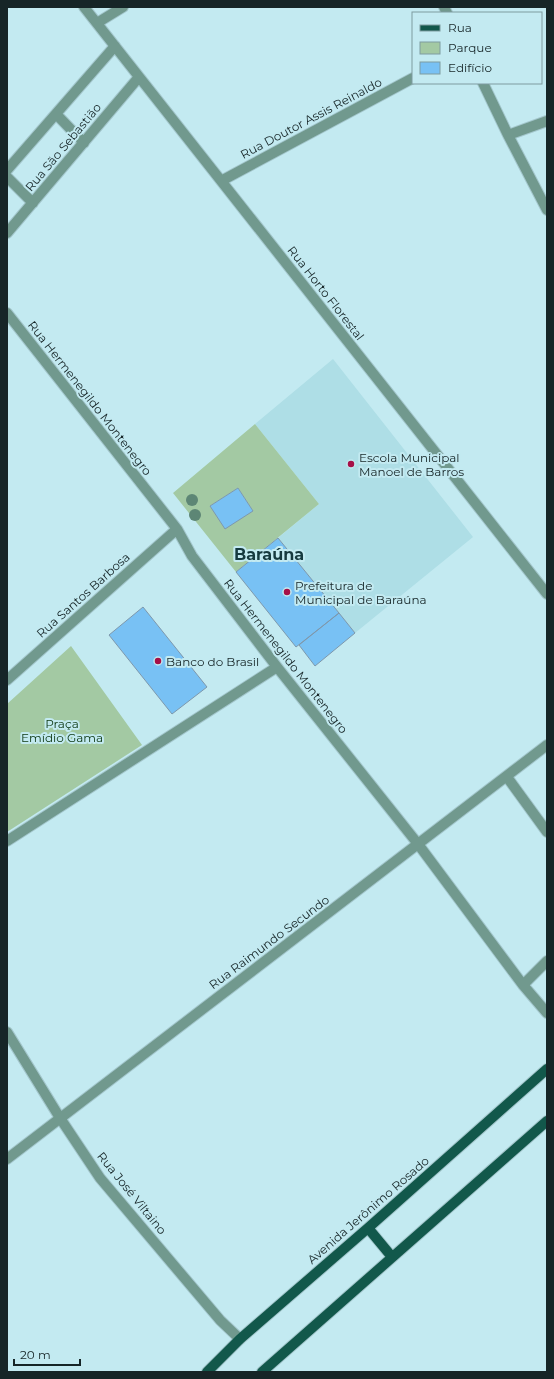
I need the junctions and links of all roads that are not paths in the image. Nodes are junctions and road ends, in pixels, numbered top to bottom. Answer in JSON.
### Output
{"nodes":[{"id":1,"x":84,"y":7,"type":"edge"},
{"id":2,"x":123,"y":7,"type":"edge"},
{"id":3,"x":96,"y":23,"type":"junction"},
{"id":4,"x":115,"y":46,"type":"junction"},
{"id":5,"x":139,"y":77,"type":"junction"},
{"id":6,"x":412,"y":79,"type":"edge"},
{"id":7,"x":484,"y":84,"type":"edge"},
{"id":8,"x":56,"y":114,"type":"junction"},
{"id":9,"x":547,"y":121,"type":"edge"},
{"id":10,"x":508,"y":135,"type":"junction"},
{"id":11,"x":84,"y":143,"type":"junction"},
{"id":12,"x":7,"y":170,"type":"edge"},
{"id":13,"x":7,"y":177,"type":"edge"},
{"id":14,"x":221,"y":181,"type":"junction"},
{"id":15,"x":33,"y":203,"type":"junction"},
{"id":16,"x":547,"y":210,"type":"edge"},
{"id":17,"x":7,"y":233,"type":"edge"},
{"id":18,"x":7,"y":313,"type":"edge"},
{"id":19,"x":177,"y":529,"type":"junction"},
{"id":20,"x":547,"y":594,"type":"edge"},
{"id":21,"x":277,"y":667,"type":"junction"},
{"id":22,"x":7,"y":680,"type":"edge"},
{"id":23,"x":547,"y":745,"type":"edge"},
{"id":24,"x":507,"y":777,"type":"junction"},
{"id":25,"x":547,"y":832,"type":"edge"},
{"id":26,"x":7,"y":841,"type":"edge"},
{"id":27,"x":418,"y":844,"type":"junction"},
{"id":28,"x":547,"y":961,"type":"edge"},
{"id":29,"x":523,"y":985,"type":"junction"},
{"id":30,"x":547,"y":1013,"type":"edge"},
{"id":31,"x":7,"y":1032,"type":"edge"},
{"id":32,"x":547,"y":1069,"type":"edge"},
{"id":33,"x":60,"y":1118,"type":"junction"},
{"id":34,"x":547,"y":1121,"type":"edge"},
{"id":35,"x":7,"y":1159,"type":"edge"},
{"id":36,"x":368,"y":1228,"type":"junction"},
{"id":37,"x":392,"y":1257,"type":"junction"},
{"id":38,"x":240,"y":1339,"type":"junction"},
{"id":39,"x":266,"y":1371,"type":"edge"},
{"id":40,"x":208,"y":1372,"type":"edge"}],
"edges":[{"from":1,"to":3,"type":"street","name":"Rua Horto Florestal"},
{"from":2,"to":3,"type":"street"},
{"from":3,"to":4,"type":"street","name":"Rua Horto Florestal"},
{"from":4,"to":5,"type":"street","name":"Rua Horto Florestal"},
{"from":4,"to":8,"type":"street"},
{"from":5,"to":11,"type":"street","name":"Rua São Sebastião"},
{"from":5,"to":14,"type":"street","name":"Rua Horto Florestal"},
{"from":6,"to":14,"type":"street","name":"Rua Doutor Assis Reinaldo"},
{"from":7,"to":10,"type":"street"},
{"from":8,"to":11,"type":"street"},
{"from":8,"to":12,"type":"street"},
{"from":9,"to":10,"type":"street"},
{"from":10,"to":16,"type":"street"},
{"from":11,"to":15,"type":"street","name":"Rua São Sebastião"},
{"from":13,"to":15,"type":"street"},
{"from":14,"to":20,"type":"street","name":"Rua Horto Florestal"},
{"from":15,"to":17,"type":"street","name":"Rua São Sebastião"},
{"from":18,"to":19,"type":"street","name":"Rua Hermenegildo Montenegro"},
{"from":19,"to":21,"type":"street","name":"Rua Hermenegildo Montenegro"},
{"from":19,"to":22,"type":"street","name":"Rua Santos Barbosa"},
{"from":21,"to":26,"type":"street"},
{"from":21,"to":27,"type":"street","name":"Rua Hermenegildo Montenegro"},
{"from":23,"to":24,"type":"street","name":"Rua Raimundo Secundo"},
{"from":24,"to":25,"type":"street"},
{"from":24,"to":27,"type":"street","name":"Rua Raimundo Secundo"},
{"from":27,"to":29,"type":"street","name":"Rua Hermenegildo Montenegro"},
{"from":27,"to":33,"type":"street","name":"Rua Raimundo Secundo"},
{"from":28,"to":29,"type":"street"},
{"from":29,"to":30,"type":"street","name":"Rua Hermenegildo Montenegro"},
{"from":31,"to":33,"type":"street","name":"Rua José Viltaino"},
{"from":32,"to":36,"type":"main road","name":"Avenida Jerônimo Rosado"},
{"from":33,"to":35,"type":"street","name":"Rua Raimundo Secundo"},
{"from":33,"to":38,"type":"street","name":"Rua José Viltaino"},
{"from":34,"to":37,"type":"main road"},
{"from":36,"to":37,"type":"main road"},
{"from":36,"to":38,"type":"main road","name":"Avenida Jerônimo Rosado"},
{"from":37,"to":39,"type":"main road"},
{"from":38,"to":40,"type":"main road","name":"Avenida Jerônimo Rosado"}]}
